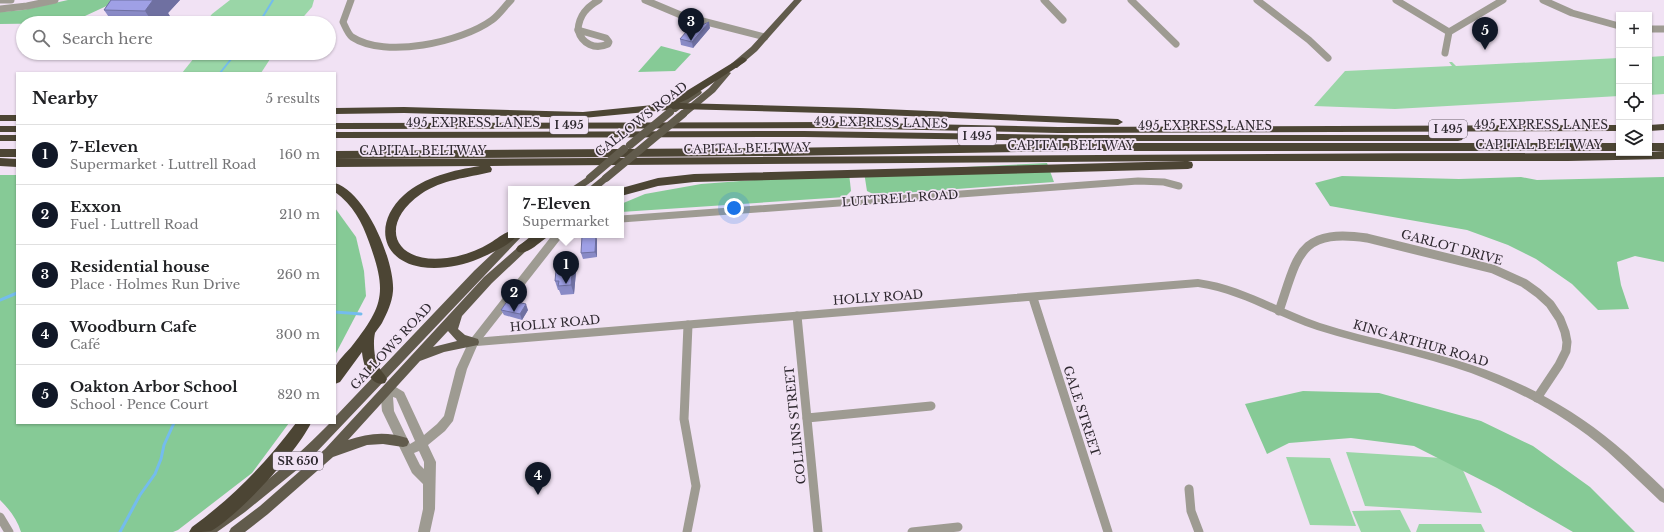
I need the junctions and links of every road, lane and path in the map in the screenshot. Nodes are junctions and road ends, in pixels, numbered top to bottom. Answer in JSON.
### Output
{"nodes":[{"id":1,"x":0,"y":0,"type":"edge"},
{"id":2,"x":12,"y":0,"type":"edge"},
{"id":3,"x":55,"y":0,"type":"edge"},
{"id":4,"x":351,"y":0,"type":"edge"},
{"id":5,"x":511,"y":0,"type":"edge"},
{"id":6,"x":599,"y":0,"type":"edge"},
{"id":7,"x":648,"y":0,"type":"edge"},
{"id":8,"x":798,"y":0,"type":"edge"},
{"id":9,"x":1044,"y":0,"type":"edge"},
{"id":10,"x":1132,"y":0,"type":"edge"},
{"id":11,"x":1257,"y":0,"type":"edge"},
{"id":12,"x":1396,"y":0,"type":"edge"},
{"id":13,"x":1503,"y":0,"type":"edge"},
{"id":14,"x":1543,"y":0,"type":"edge"},
{"id":15,"x":0,"y":9,"type":"edge"},
{"id":16,"x":1062,"y":20,"type":"dead end"},
{"id":17,"x":1616,"y":25,"type":"edge"},
{"id":18,"x":1652,"y":29,"type":"edge"},
{"id":19,"x":1664,"y":29,"type":"edge"},
{"id":20,"x":578,"y":30,"type":"dead end"},
{"id":21,"x":1449,"y":32,"type":"junction"},
{"id":22,"x":765,"y":37,"type":"junction"},
{"id":23,"x":1176,"y":44,"type":"dead end"},
{"id":24,"x":1445,"y":53,"type":"dead end"},
{"id":25,"x":1328,"y":58,"type":"dead end"},
{"id":26,"x":742,"y":60,"type":"junction"},
{"id":27,"x":727,"y":73,"type":"junction"},
{"id":28,"x":693,"y":106,"type":"junction"},
{"id":29,"x":656,"y":108,"type":"junction"},
{"id":30,"x":336,"y":111,"type":"edge"},
{"id":31,"x":677,"y":111,"type":"junction"},
{"id":32,"x":336,"y":117,"type":"edge"},
{"id":33,"x":0,"y":118,"type":"edge"},
{"id":34,"x":16,"y":118,"type":"edge"},
{"id":35,"x":803,"y":125,"type":"junction"},
{"id":36,"x":336,"y":126,"type":"edge"},
{"id":37,"x":1664,"y":127,"type":"edge"},
{"id":38,"x":16,"y":128,"type":"edge"},
{"id":39,"x":1616,"y":128,"type":"edge"},
{"id":40,"x":1652,"y":128,"type":"edge"},
{"id":41,"x":0,"y":129,"type":"edge"},
{"id":42,"x":1277,"y":129,"type":"junction"},
{"id":43,"x":336,"y":135,"type":"edge"},
{"id":44,"x":1616,"y":136,"type":"edge"},
{"id":45,"x":1652,"y":136,"type":"edge"},
{"id":46,"x":1664,"y":136,"type":"edge"},
{"id":47,"x":0,"y":138,"type":"edge"},
{"id":48,"x":16,"y":138,"type":"edge"},
{"id":49,"x":336,"y":142,"type":"edge"},
{"id":50,"x":1664,"y":146,"type":"edge"},
{"id":51,"x":336,"y":147,"type":"edge"},
{"id":52,"x":624,"y":147,"type":"junction"},
{"id":53,"x":1616,"y":147,"type":"edge"},
{"id":54,"x":1652,"y":147,"type":"edge"},
{"id":55,"x":0,"y":153,"type":"edge"},
{"id":56,"x":16,"y":153,"type":"edge"},
{"id":57,"x":336,"y":155,"type":"edge"},
{"id":58,"x":1664,"y":155,"type":"edge"},
{"id":59,"x":1335,"y":157,"type":"junction"},
{"id":60,"x":0,"y":162,"type":"edge"},
{"id":61,"x":16,"y":163,"type":"edge"},
{"id":62,"x":529,"y":163,"type":"junction"},
{"id":63,"x":336,"y":164,"type":"edge"},
{"id":64,"x":578,"y":186,"type":"edge"},
{"id":65,"x":596,"y":186,"type":"edge"},
{"id":66,"x":1179,"y":186,"type":"dead end"},
{"id":67,"x":336,"y":189,"type":"edge"},
{"id":68,"x":624,"y":191,"type":"edge"},
{"id":69,"x":624,"y":219,"type":"edge"},
{"id":70,"x":508,"y":237,"type":"edge"},
{"id":71,"x":515,"y":238,"type":"edge"},
{"id":72,"x":535,"y":238,"type":"edge"},
{"id":73,"x":538,"y":238,"type":"edge"},
{"id":74,"x":556,"y":238,"type":"edge"},
{"id":75,"x":522,"y":249,"type":"junction"},
{"id":76,"x":1033,"y":298,"type":"junction"},
{"id":77,"x":461,"y":310,"type":"junction"},
{"id":78,"x":1279,"y":311,"type":"junction"},
{"id":79,"x":797,"y":316,"type":"junction"},
{"id":80,"x":688,"y":325,"type":"junction"},
{"id":81,"x":369,"y":332,"type":"junction"},
{"id":82,"x":474,"y":342,"type":"junction"},
{"id":83,"x":417,"y":358,"type":"junction"},
{"id":84,"x":336,"y":377,"type":"edge"},
{"id":85,"x":385,"y":384,"type":"junction"},
{"id":86,"x":1537,"y":398,"type":"junction"},
{"id":87,"x":931,"y":406,"type":"dead end"},
{"id":88,"x":806,"y":418,"type":"junction"},
{"id":89,"x":303,"y":424,"type":"edge"},
{"id":90,"x":422,"y":443,"type":"junction"},
{"id":91,"x":406,"y":446,"type":"junction"},
{"id":92,"x":329,"y":453,"type":"junction"},
{"id":93,"x":428,"y":480,"type":"junction"},
{"id":94,"x":1189,"y":489,"type":"dead end"},
{"id":95,"x":1664,"y":497,"type":"edge"},
{"id":96,"x":0,"y":517,"type":"edge"},
{"id":97,"x":958,"y":527,"type":"dead end"},
{"id":98,"x":8,"y":532,"type":"edge"},
{"id":99,"x":197,"y":532,"type":"edge"},
{"id":100,"x":206,"y":532,"type":"edge"},
{"id":101,"x":235,"y":532,"type":"edge"},
{"id":102,"x":424,"y":532,"type":"edge"},
{"id":103,"x":687,"y":532,"type":"edge"},
{"id":104,"x":818,"y":532,"type":"edge"},
{"id":105,"x":912,"y":532,"type":"edge"},
{"id":106,"x":1108,"y":532,"type":"edge"},
{"id":107,"x":1199,"y":532,"type":"edge"}],
"edges":[{"from":1,"to":2,"type":"street"},
{"from":3,"to":15,"type":"street"},
{"from":4,"to":5,"type":"street"},
{"from":6,"to":20,"type":"street"},
{"from":7,"to":22,"type":"street"},
{"from":8,"to":22,"type":"main road","name":"GALLOWS ROAD"},
{"from":9,"to":16,"type":"street"},
{"from":10,"to":23,"type":"street"},
{"from":11,"to":25,"type":"street"},
{"from":12,"to":21,"type":"street"},
{"from":13,"to":21,"type":"street"},
{"from":14,"to":17,"type":"street"},
{"from":18,"to":19,"type":"street"},
{"from":21,"to":24,"type":"street"},
{"from":22,"to":26,"type":"main road","name":"GALLOWS ROAD"},
{"from":26,"to":27,"type":"main road","name":"GALLOWS ROAD"},
{"from":26,"to":29,"type":"highway"},
{"from":27,"to":28,"type":"main road","name":"GALLOWS ROAD"},
{"from":27,"to":31,"type":"main road","name":"GALLOWS ROAD"},
{"from":28,"to":31,"type":"highway"},
{"from":28,"to":42,"type":"highway"},
{"from":29,"to":30,"type":"highway"},
{"from":29,"to":31,"type":"highway"},
{"from":31,"to":52,"type":"main road","name":"GALLOWS ROAD","bridge":true},
{"from":31,"to":52,"type":"main road","name":"GALLOWS ROAD","bridge":true},
{"from":32,"to":35,"type":"highway"},
{"from":33,"to":34,"type":"highway"},
{"from":35,"to":36,"type":"highway","name":"CAPITAL BELTWAY","number":"I 495"},
{"from":35,"to":42,"type":"highway","name":"CAPITAL BELTWAY","number":"I 495"},
{"from":37,"to":40,"type":"highway"},
{"from":38,"to":41,"type":"highway"},
{"from":39,"to":42,"type":"highway","name":"CAPITAL BELTWAY","number":"I 495"},
{"from":43,"to":44,"type":"highway","name":"495 EXPRESS LANES","number":"I 495"},
{"from":45,"to":46,"type":"highway"},
{"from":47,"to":48,"type":"highway"},
{"from":49,"to":52,"type":"highway"},
{"from":50,"to":54,"type":"highway"},
{"from":51,"to":52,"type":"highway"},
{"from":52,"to":64,"type":"main road","name":"GALLOWS ROAD","bridge":true},
{"from":52,"to":65,"type":"main road","name":"GALLOWS ROAD","bridge":true},
{"from":53,"to":57,"type":"highway","name":"495 EXPRESS LANES","number":"I 495"},
{"from":55,"to":56,"type":"highway"},
{"from":58,"to":59,"type":"highway","name":"CAPITAL BELTWAY","number":"I 495"},
{"from":59,"to":62,"type":"highway","name":"CAPITAL BELTWAY","number":"I 495"},
{"from":59,"to":68,"type":"highway"},
{"from":60,"to":61,"type":"highway"},
{"from":62,"to":63,"type":"highway","name":"CAPITAL BELTWAY","number":"I 495"},
{"from":62,"to":70,"type":"highway"},
{"from":66,"to":69,"type":"street","name":"LUTTRELL ROAD"},
{"from":67,"to":81,"type":"highway"},
{"from":71,"to":85,"type":"main road","name":"GALLOWS ROAD","number":"SR 650"},
{"from":72,"to":75,"type":"main road","name":"GALLOWS ROAD","number":"SR 650"},
{"from":73,"to":75,"type":"highway"},
{"from":74,"to":82,"type":"street"},
{"from":75,"to":77,"type":"main road","name":"GALLOWS ROAD","number":"SR 650"},
{"from":76,"to":78,"type":"street","name":"HOLLY ROAD"},
{"from":76,"to":79,"type":"street","name":"HOLLY ROAD"},
{"from":76,"to":106,"type":"street","name":"GALE STREET"},
{"from":77,"to":82,"type":"main road"},
{"from":77,"to":83,"type":"main road","name":"GALLOWS ROAD","number":"SR 650"},
{"from":78,"to":86,"type":"street","name":"KING ARTHUR ROAD"},
{"from":78,"to":86,"type":"street","name":"GARLOT DRIVE"},
{"from":79,"to":80,"type":"street","name":"HOLLY ROAD"},
{"from":79,"to":88,"type":"street","name":"COLLINS STREET"},
{"from":80,"to":82,"type":"street","name":"HOLLY ROAD"},
{"from":80,"to":103,"type":"street"},
{"from":81,"to":84,"type":"highway"},
{"from":81,"to":85,"type":"highway"},
{"from":82,"to":83,"type":"main road"},
{"from":82,"to":90,"type":"street"},
{"from":83,"to":85,"type":"main road","name":"GALLOWS ROAD","number":"SR 650"},
{"from":85,"to":90,"type":"street"},
{"from":85,"to":91,"type":"street"},
{"from":85,"to":92,"type":"main road","name":"GALLOWS ROAD","number":"SR 650"},
{"from":85,"to":100,"type":"main road","name":"GALLOWS ROAD","number":"SR 650"},
{"from":86,"to":95,"type":"street","name":"KING ARTHUR ROAD"},
{"from":87,"to":88,"type":"street"},
{"from":88,"to":104,"type":"street","name":"COLLINS STREET"},
{"from":89,"to":99,"type":"highway"},
{"from":90,"to":91,"type":"street"},
{"from":90,"to":93,"type":"street"},
{"from":91,"to":92,"type":"main road"},
{"from":91,"to":93,"type":"street"},
{"from":92,"to":101,"type":"main road","name":"GALLOWS ROAD","number":"SR 650"},
{"from":93,"to":102,"type":"street"},
{"from":94,"to":107,"type":"street"},
{"from":96,"to":98,"type":"street"},
{"from":97,"to":105,"type":"street"}]}
